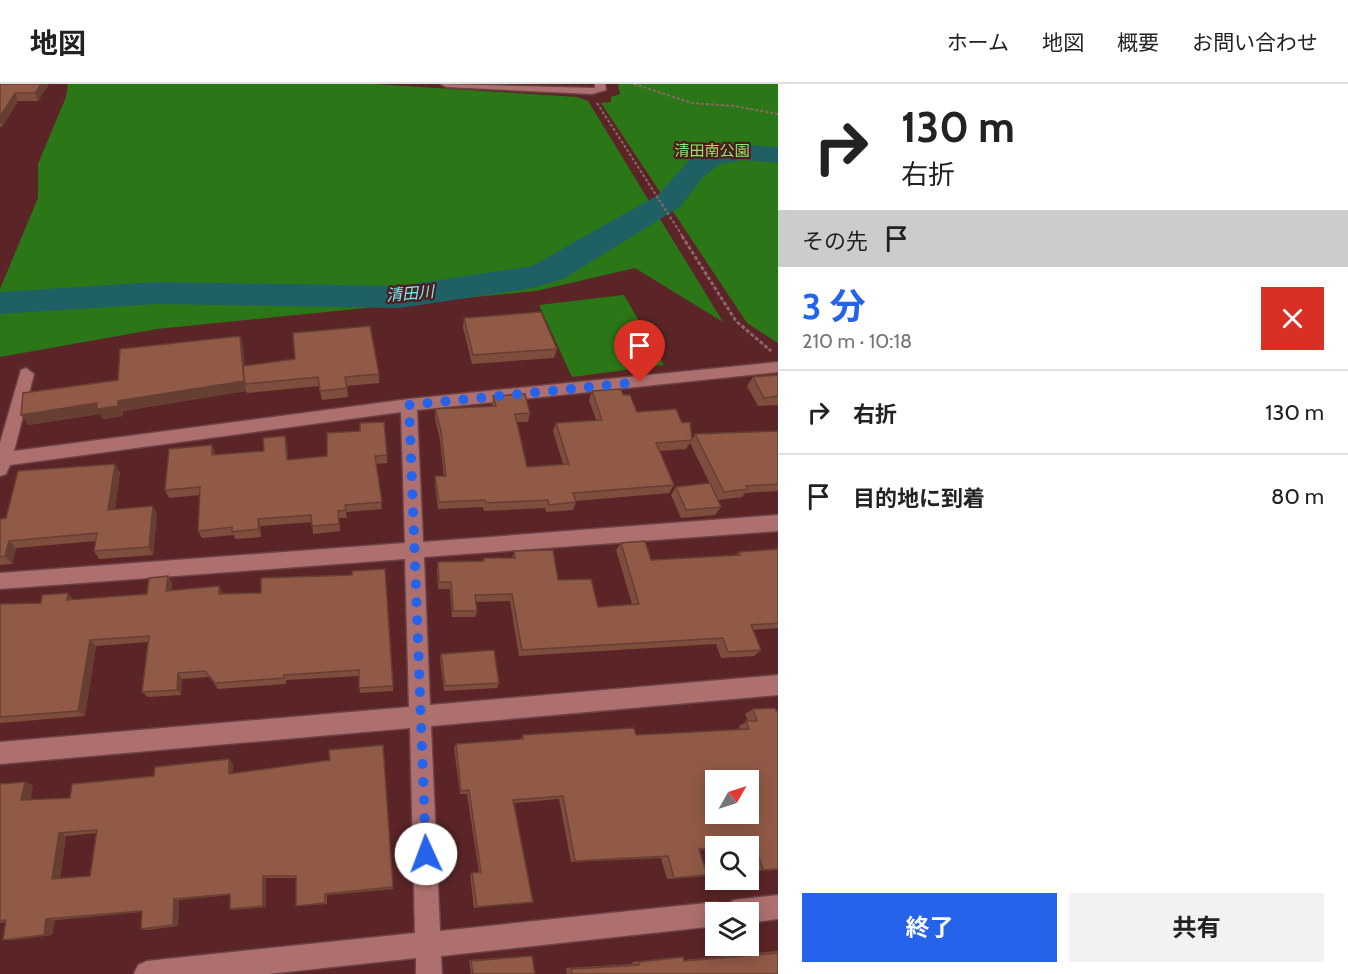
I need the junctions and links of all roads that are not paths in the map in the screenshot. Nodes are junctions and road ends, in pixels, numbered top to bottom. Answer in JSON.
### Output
{"nodes":[{"id":1,"x":446,"y":84,"type":"edge"},
{"id":2,"x":600,"y":84,"type":"edge"},
{"id":3,"x":778,"y":368,"type":"edge"},
{"id":4,"x":26,"y":374,"type":"dead end"},
{"id":5,"x":409,"y":405,"type":"junction"},
{"id":6,"x":2,"y":464,"type":"edge"},
{"id":7,"x":778,"y":523,"type":"edge"},
{"id":8,"x":414,"y":549,"type":"junction"},
{"id":9,"x":0,"y":581,"type":"edge"},
{"id":10,"x":778,"y":686,"type":"edge"},
{"id":11,"x":422,"y":718,"type":"junction"},
{"id":12,"x":0,"y":753,"type":"edge"},
{"id":13,"x":778,"y":907,"type":"edge"},
{"id":14,"x":759,"y":909,"type":"edge"},
{"id":15,"x":705,"y":915,"type":"edge"},
{"id":16,"x":428,"y":944,"type":"junction"},
{"id":17,"x":147,"y":974,"type":"edge"},
{"id":18,"x":429,"y":974,"type":"edge"}],
"edges":[{"from":1,"to":2,"type":"street"},
{"from":3,"to":5,"type":"street"},
{"from":4,"to":6,"type":"street"},
{"from":5,"to":6,"type":"street"},
{"from":5,"to":8,"type":"street"},
{"from":7,"to":8,"type":"street"},
{"from":8,"to":9,"type":"street"},
{"from":8,"to":11,"type":"street"},
{"from":10,"to":11,"type":"street"},
{"from":11,"to":12,"type":"street"},
{"from":11,"to":16,"type":"street"},
{"from":13,"to":14,"type":"street"},
{"from":15,"to":16,"type":"street"},
{"from":16,"to":17,"type":"street"},
{"from":16,"to":18,"type":"street"}]}
